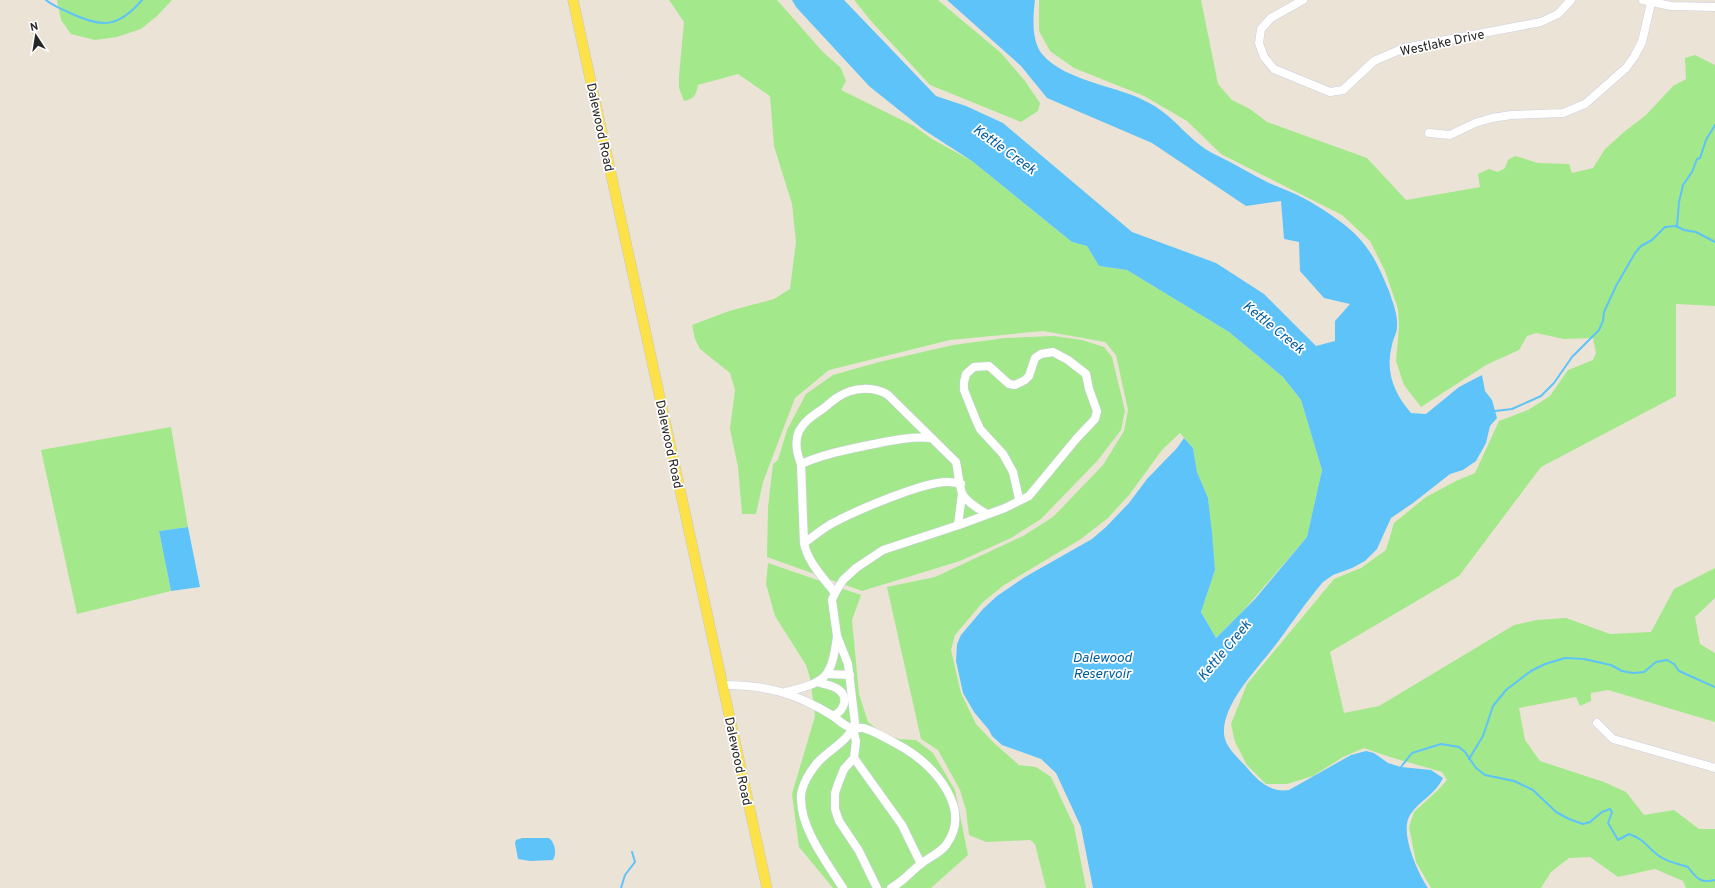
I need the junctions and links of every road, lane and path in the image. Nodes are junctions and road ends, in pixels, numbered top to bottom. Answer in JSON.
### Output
{"nodes":[{"id":1,"x":573,"y":0,"type":"edge"},
{"id":2,"x":1303,"y":0,"type":"edge"},
{"id":3,"x":1571,"y":0,"type":"edge"},
{"id":4,"x":1647,"y":1,"type":"edge"},
{"id":5,"x":1715,"y":7,"type":"edge"},
{"id":6,"x":1429,"y":133,"type":"dead end"},
{"id":7,"x":931,"y":438,"type":"junction"},
{"id":8,"x":801,"y":464,"type":"junction"},
{"id":9,"x":961,"y":484,"type":"junction"},
{"id":10,"x":962,"y":494,"type":"junction"},
{"id":11,"x":1020,"y":500,"type":"junction"},
{"id":12,"x":987,"y":514,"type":"junction"},
{"id":13,"x":958,"y":525,"type":"junction"},
{"id":14,"x":804,"y":543,"type":"junction"},
{"id":15,"x":835,"y":593,"type":"junction"},
{"id":16,"x":837,"y":636,"type":"junction"},
{"id":17,"x":828,"y":674,"type":"junction"},
{"id":18,"x":850,"y":675,"type":"junction"},
{"id":19,"x":817,"y":682,"type":"junction"},
{"id":20,"x":723,"y":685,"type":"junction"},
{"id":21,"x":786,"y":692,"type":"junction"},
{"id":22,"x":833,"y":716,"type":"junction"},
{"id":23,"x":1597,"y":723,"type":"dead end"},
{"id":24,"x":853,"y":729,"type":"junction"},
{"id":25,"x":854,"y":758,"type":"junction"},
{"id":26,"x":1715,"y":768,"type":"edge"},
{"id":27,"x":921,"y":864,"type":"junction"},
{"id":28,"x":767,"y":888,"type":"edge"},
{"id":29,"x":843,"y":888,"type":"edge"},
{"id":30,"x":877,"y":888,"type":"edge"},
{"id":31,"x":891,"y":888,"type":"edge"}],
"edges":[{"from":1,"to":20,"type":"main road","name":"Dalewood Road"},
{"from":2,"to":3,"type":"street","name":"Westlake Drive"},
{"from":4,"to":5,"type":"street"},
{"from":4,"to":6,"type":"street"},
{"from":7,"to":8,"type":"street"},
{"from":7,"to":8,"type":"street"},
{"from":7,"to":9,"type":"street"},
{"from":8,"to":14,"type":"street"},
{"from":9,"to":10,"type":"street"},
{"from":9,"to":14,"type":"street"},
{"from":10,"to":12,"type":"street"},
{"from":10,"to":13,"type":"street"},
{"from":11,"to":11,"type":"street"},
{"from":11,"to":12,"type":"street"},
{"from":12,"to":13,"type":"street"},
{"from":13,"to":15,"type":"street"},
{"from":14,"to":15,"type":"street"},
{"from":15,"to":16,"type":"street"},
{"from":16,"to":17,"type":"street"},
{"from":16,"to":18,"type":"street"},
{"from":17,"to":18,"type":"street"},
{"from":17,"to":19,"type":"street"},
{"from":18,"to":24,"type":"street"},
{"from":19,"to":21,"type":"street"},
{"from":19,"to":22,"type":"street"},
{"from":20,"to":21,"type":"street"},
{"from":20,"to":28,"type":"main road","name":"Dalewood Road"},
{"from":21,"to":22,"type":"street"},
{"from":22,"to":24,"type":"street"},
{"from":23,"to":26,"type":"street"},
{"from":24,"to":25,"type":"street"},
{"from":24,"to":27,"type":"street"},
{"from":24,"to":29,"type":"street"},
{"from":25,"to":27,"type":"street"},
{"from":25,"to":30,"type":"street"},
{"from":27,"to":31,"type":"street"}]}
